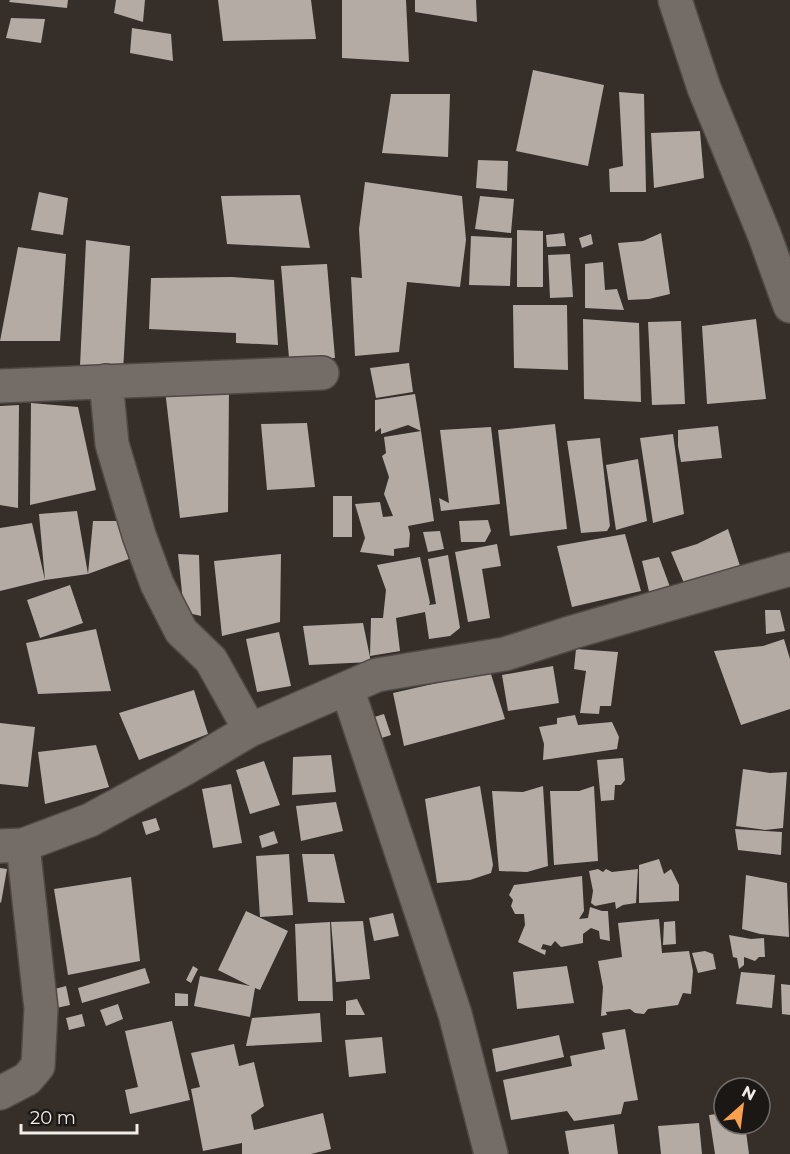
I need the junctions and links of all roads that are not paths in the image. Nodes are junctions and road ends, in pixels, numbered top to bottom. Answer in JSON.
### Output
{"nodes":[{"id":1,"x":675,"y":0,"type":"edge"},
{"id":2,"x":790,"y":306,"type":"edge"},
{"id":3,"x":322,"y":373,"type":"dead end"},
{"id":4,"x":106,"y":381,"type":"junction"},
{"id":5,"x":0,"y":386,"type":"edge"},
{"id":6,"x":790,"y":569,"type":"edge"},
{"id":7,"x":347,"y":688,"type":"junction"},
{"id":8,"x":250,"y":730,"type":"junction"},
{"id":9,"x":12,"y":846,"type":"edge"},
{"id":10,"x":0,"y":1093,"type":"edge"},
{"id":11,"x":491,"y":1154,"type":"edge"}],
"edges":[{"from":1,"to":2,"type":"street"},
{"from":3,"to":4,"type":"street"},
{"from":4,"to":5,"type":"street"},
{"from":4,"to":8,"type":"street"},
{"from":6,"to":7,"type":"street"},
{"from":7,"to":8,"type":"street"},
{"from":7,"to":11,"type":"street"},
{"from":8,"to":9,"type":"street"},
{"from":9,"to":10,"type":"street"}]}
